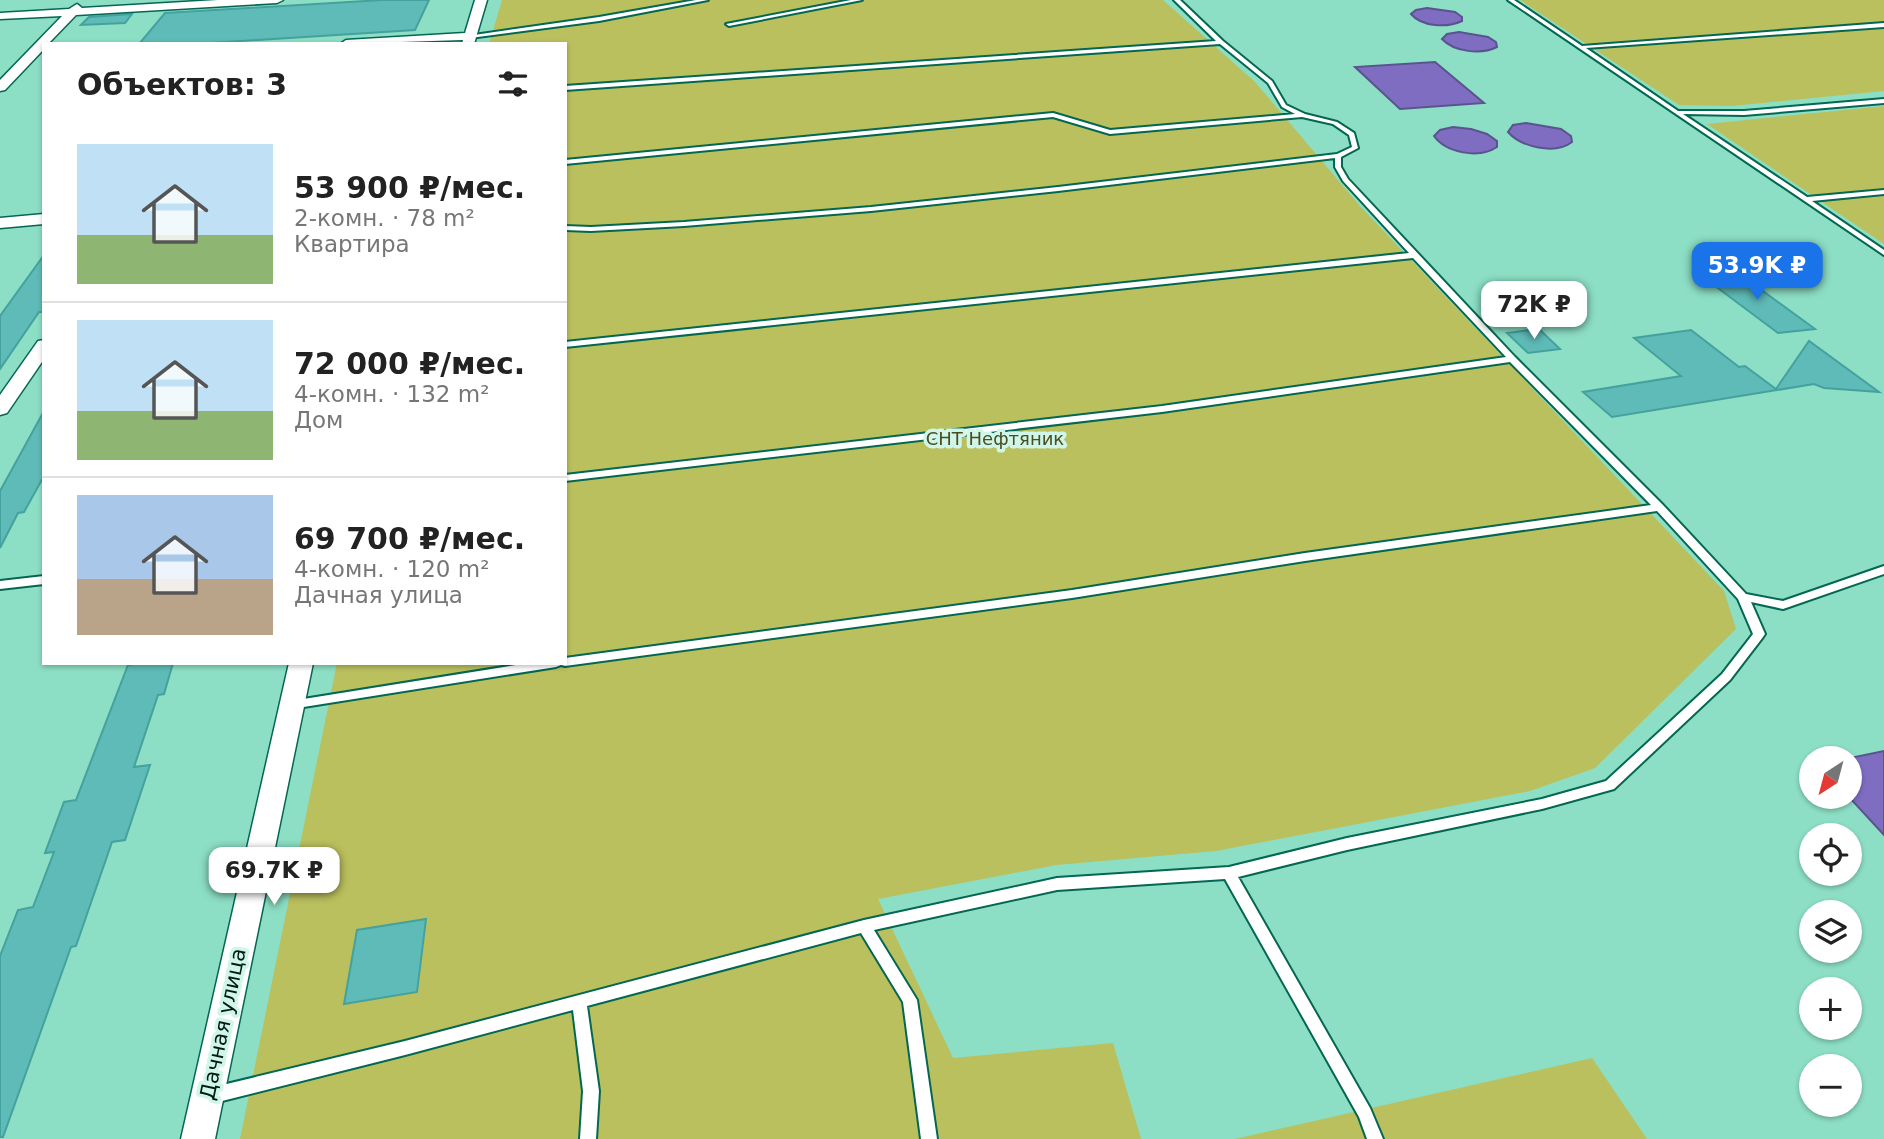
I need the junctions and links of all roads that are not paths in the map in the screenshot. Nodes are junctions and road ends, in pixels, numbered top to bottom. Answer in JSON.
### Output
{"nodes":[{"id":1,"x":84,"y":0,"type":"edge"},
{"id":2,"x":277,"y":0,"type":"edge"},
{"id":3,"x":481,"y":0,"type":"edge"},
{"id":4,"x":705,"y":0,"type":"edge"},
{"id":5,"x":859,"y":0,"type":"edge"},
{"id":6,"x":1177,"y":0,"type":"edge"},
{"id":7,"x":1511,"y":0,"type":"edge"},
{"id":8,"x":72,"y":12,"type":"junction"},
{"id":9,"x":0,"y":16,"type":"edge"},
{"id":10,"x":729,"y":24,"type":"dead end"},
{"id":11,"x":1884,"y":25,"type":"edge"},
{"id":12,"x":469,"y":40,"type":"edge"},
{"id":13,"x":44,"y":42,"type":"edge"},
{"id":14,"x":408,"y":42,"type":"edge"},
{"id":15,"x":1221,"y":42,"type":"junction"},
{"id":16,"x":42,"y":44,"type":"edge"},
{"id":17,"x":1583,"y":47,"type":"junction"},
{"id":18,"x":42,"y":62,"type":"edge"},
{"id":19,"x":24,"y":64,"type":"junction"},
{"id":20,"x":0,"y":65,"type":"edge"},
{"id":21,"x":0,"y":87,"type":"edge"},
{"id":22,"x":567,"y":88,"type":"edge"},
{"id":23,"x":1884,"y":101,"type":"edge"},
{"id":24,"x":1680,"y":112,"type":"junction"},
{"id":25,"x":1303,"y":115,"type":"junction"},
{"id":26,"x":1338,"y":156,"type":"junction"},
{"id":27,"x":567,"y":162,"type":"edge"},
{"id":28,"x":1884,"y":192,"type":"edge"},
{"id":29,"x":1808,"y":199,"type":"junction"},
{"id":30,"x":42,"y":219,"type":"edge"},
{"id":31,"x":0,"y":223,"type":"edge"},
{"id":32,"x":567,"y":228,"type":"edge"},
{"id":33,"x":1884,"y":253,"type":"edge"},
{"id":34,"x":1416,"y":255,"type":"junction"},
{"id":35,"x":567,"y":345,"type":"edge"},
{"id":36,"x":42,"y":348,"type":"edge"},
{"id":37,"x":1511,"y":359,"type":"junction"},
{"id":38,"x":0,"y":409,"type":"edge"},
{"id":39,"x":567,"y":478,"type":"edge"},
{"id":40,"x":1659,"y":507,"type":"junction"},
{"id":41,"x":1884,"y":569,"type":"edge"},
{"id":42,"x":42,"y":580,"type":"edge"},
{"id":43,"x":0,"y":585,"type":"edge"},
{"id":44,"x":1744,"y":597,"type":"junction"},
{"id":45,"x":567,"y":662,"type":"edge"},
{"id":46,"x":301,"y":665,"type":"edge"},
{"id":47,"x":543,"y":665,"type":"edge"},
{"id":48,"x":291,"y":705,"type":"junction"},
{"id":49,"x":1229,"y":873,"type":"junction"},
{"id":50,"x":864,"y":926,"type":"junction"},
{"id":51,"x":579,"y":1002,"type":"junction"},
{"id":52,"x":208,"y":1096,"type":"junction"},
{"id":53,"x":198,"y":1139,"type":"edge"},
{"id":54,"x":588,"y":1139,"type":"edge"},
{"id":55,"x":929,"y":1139,"type":"edge"},
{"id":56,"x":1375,"y":1139,"type":"edge"}],
"edges":[{"from":1,"to":8,"type":"street"},
{"from":2,"to":8,"type":"street"},
{"from":3,"to":12,"type":"street"},
{"from":4,"to":12,"type":"lane"},
{"from":5,"to":10,"type":"lane"},
{"from":6,"to":15,"type":"lane"},
{"from":7,"to":17,"type":"lane"},
{"from":8,"to":9,"type":"street"},
{"from":8,"to":13,"type":"street"},
{"from":11,"to":17,"type":"lane"},
{"from":12,"to":14,"type":"street"},
{"from":15,"to":22,"type":"lane"},
{"from":15,"to":25,"type":"lane"},
{"from":16,"to":19,"type":"street"},
{"from":17,"to":24,"type":"lane"},
{"from":18,"to":19,"type":"street"},
{"from":19,"to":20,"type":"street"},
{"from":19,"to":21,"type":"street"},
{"from":23,"to":24,"type":"lane"},
{"from":24,"to":29,"type":"lane"},
{"from":25,"to":26,"type":"lane"},
{"from":25,"to":27,"type":"lane"},
{"from":26,"to":32,"type":"lane"},
{"from":26,"to":34,"type":"lane"},
{"from":28,"to":29,"type":"lane"},
{"from":29,"to":33,"type":"lane"},
{"from":30,"to":31,"type":"street"},
{"from":34,"to":35,"type":"lane"},
{"from":34,"to":37,"type":"lane"},
{"from":36,"to":38,"type":"street"},
{"from":37,"to":39,"type":"lane"},
{"from":37,"to":40,"type":"lane"},
{"from":40,"to":44,"type":"lane"},
{"from":40,"to":45,"type":"lane"},
{"from":41,"to":44,"type":"lane"},
{"from":42,"to":43,"type":"lane"},
{"from":44,"to":49,"type":"lane"},
{"from":46,"to":48,"type":"street","name":"Дачная улица"},
{"from":47,"to":48,"type":"lane"},
{"from":48,"to":52,"type":"street","name":"Дачная улица"},
{"from":49,"to":50,"type":"lane"},
{"from":49,"to":56,"type":"lane"},
{"from":50,"to":51,"type":"lane"},
{"from":50,"to":55,"type":"lane"},
{"from":51,"to":52,"type":"lane"},
{"from":51,"to":54,"type":"lane"},
{"from":52,"to":53,"type":"street","name":"Дачная улица"}]}
